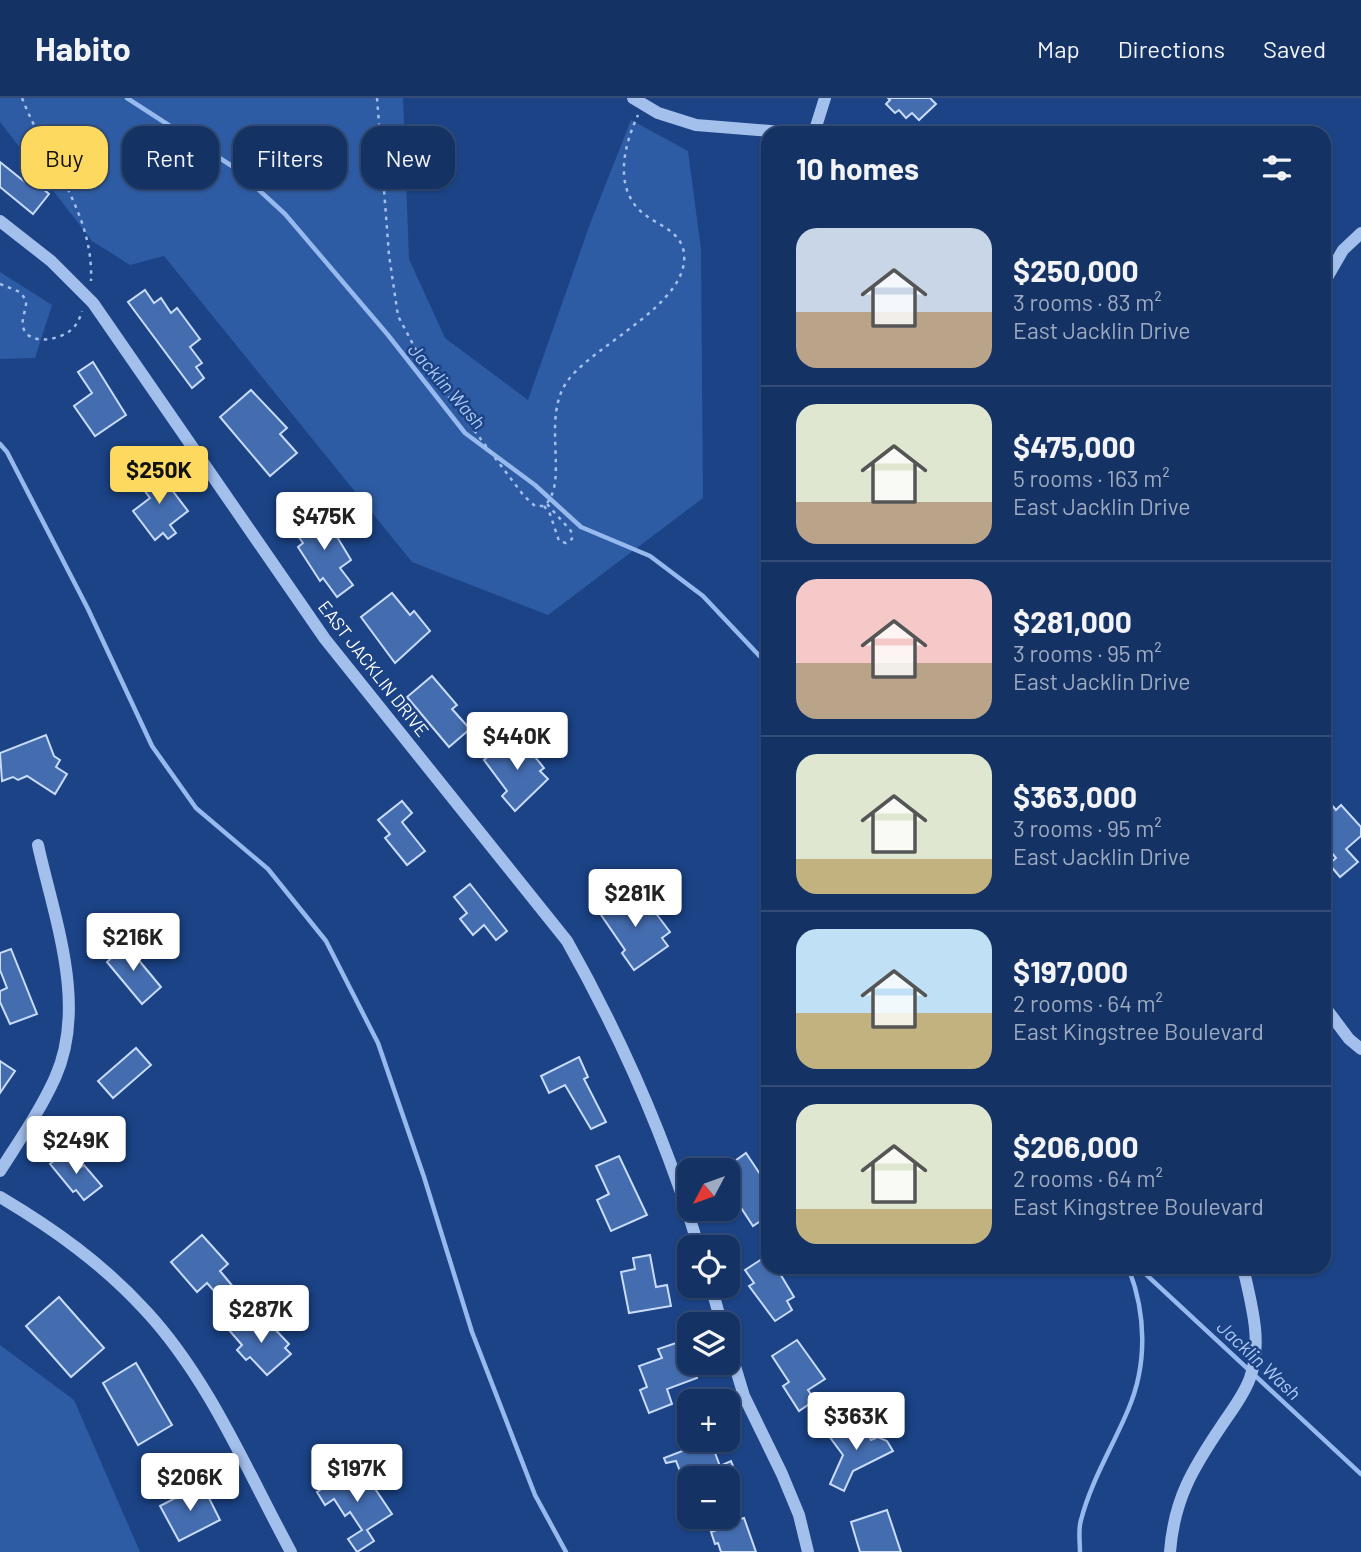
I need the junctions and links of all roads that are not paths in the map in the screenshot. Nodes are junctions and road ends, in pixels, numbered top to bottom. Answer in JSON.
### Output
{"nodes":[{"id":1,"x":825,"y":98,"type":"edge"},
{"id":2,"x":636,"y":100,"type":"edge"},
{"id":3,"x":816,"y":126,"type":"edge"},
{"id":4,"x":761,"y":130,"type":"edge"},
{"id":5,"x":0,"y":221,"type":"edge"},
{"id":6,"x":1361,"y":233,"type":"edge"},
{"id":7,"x":1331,"y":271,"type":"edge"},
{"id":8,"x":38,"y":845,"type":"dead end"},
{"id":9,"x":1331,"y":1015,"type":"edge"},
{"id":10,"x":1361,"y":1049,"type":"edge"},
{"id":11,"x":0,"y":1171,"type":"edge"},
{"id":12,"x":0,"y":1197,"type":"edge"},
{"id":13,"x":695,"y":1235,"type":"edge"},
{"id":14,"x":1244,"y":1274,"type":"edge"},
{"id":15,"x":738,"y":1375,"type":"edge"},
{"id":16,"x":291,"y":1552,"type":"edge"},
{"id":17,"x":808,"y":1552,"type":"edge"},
{"id":18,"x":1170,"y":1552,"type":"edge"}],
"edges":[{"from":1,"to":3,"type":"street"},
{"from":2,"to":4,"type":"street"},
{"from":5,"to":13,"type":"street","name":"EAST JACKLIN DRIVE"},
{"from":6,"to":7,"type":"street"},
{"from":8,"to":11,"type":"street"},
{"from":9,"to":10,"type":"street"},
{"from":12,"to":16,"type":"street"},
{"from":14,"to":18,"type":"street"},
{"from":15,"to":17,"type":"street"}]}
